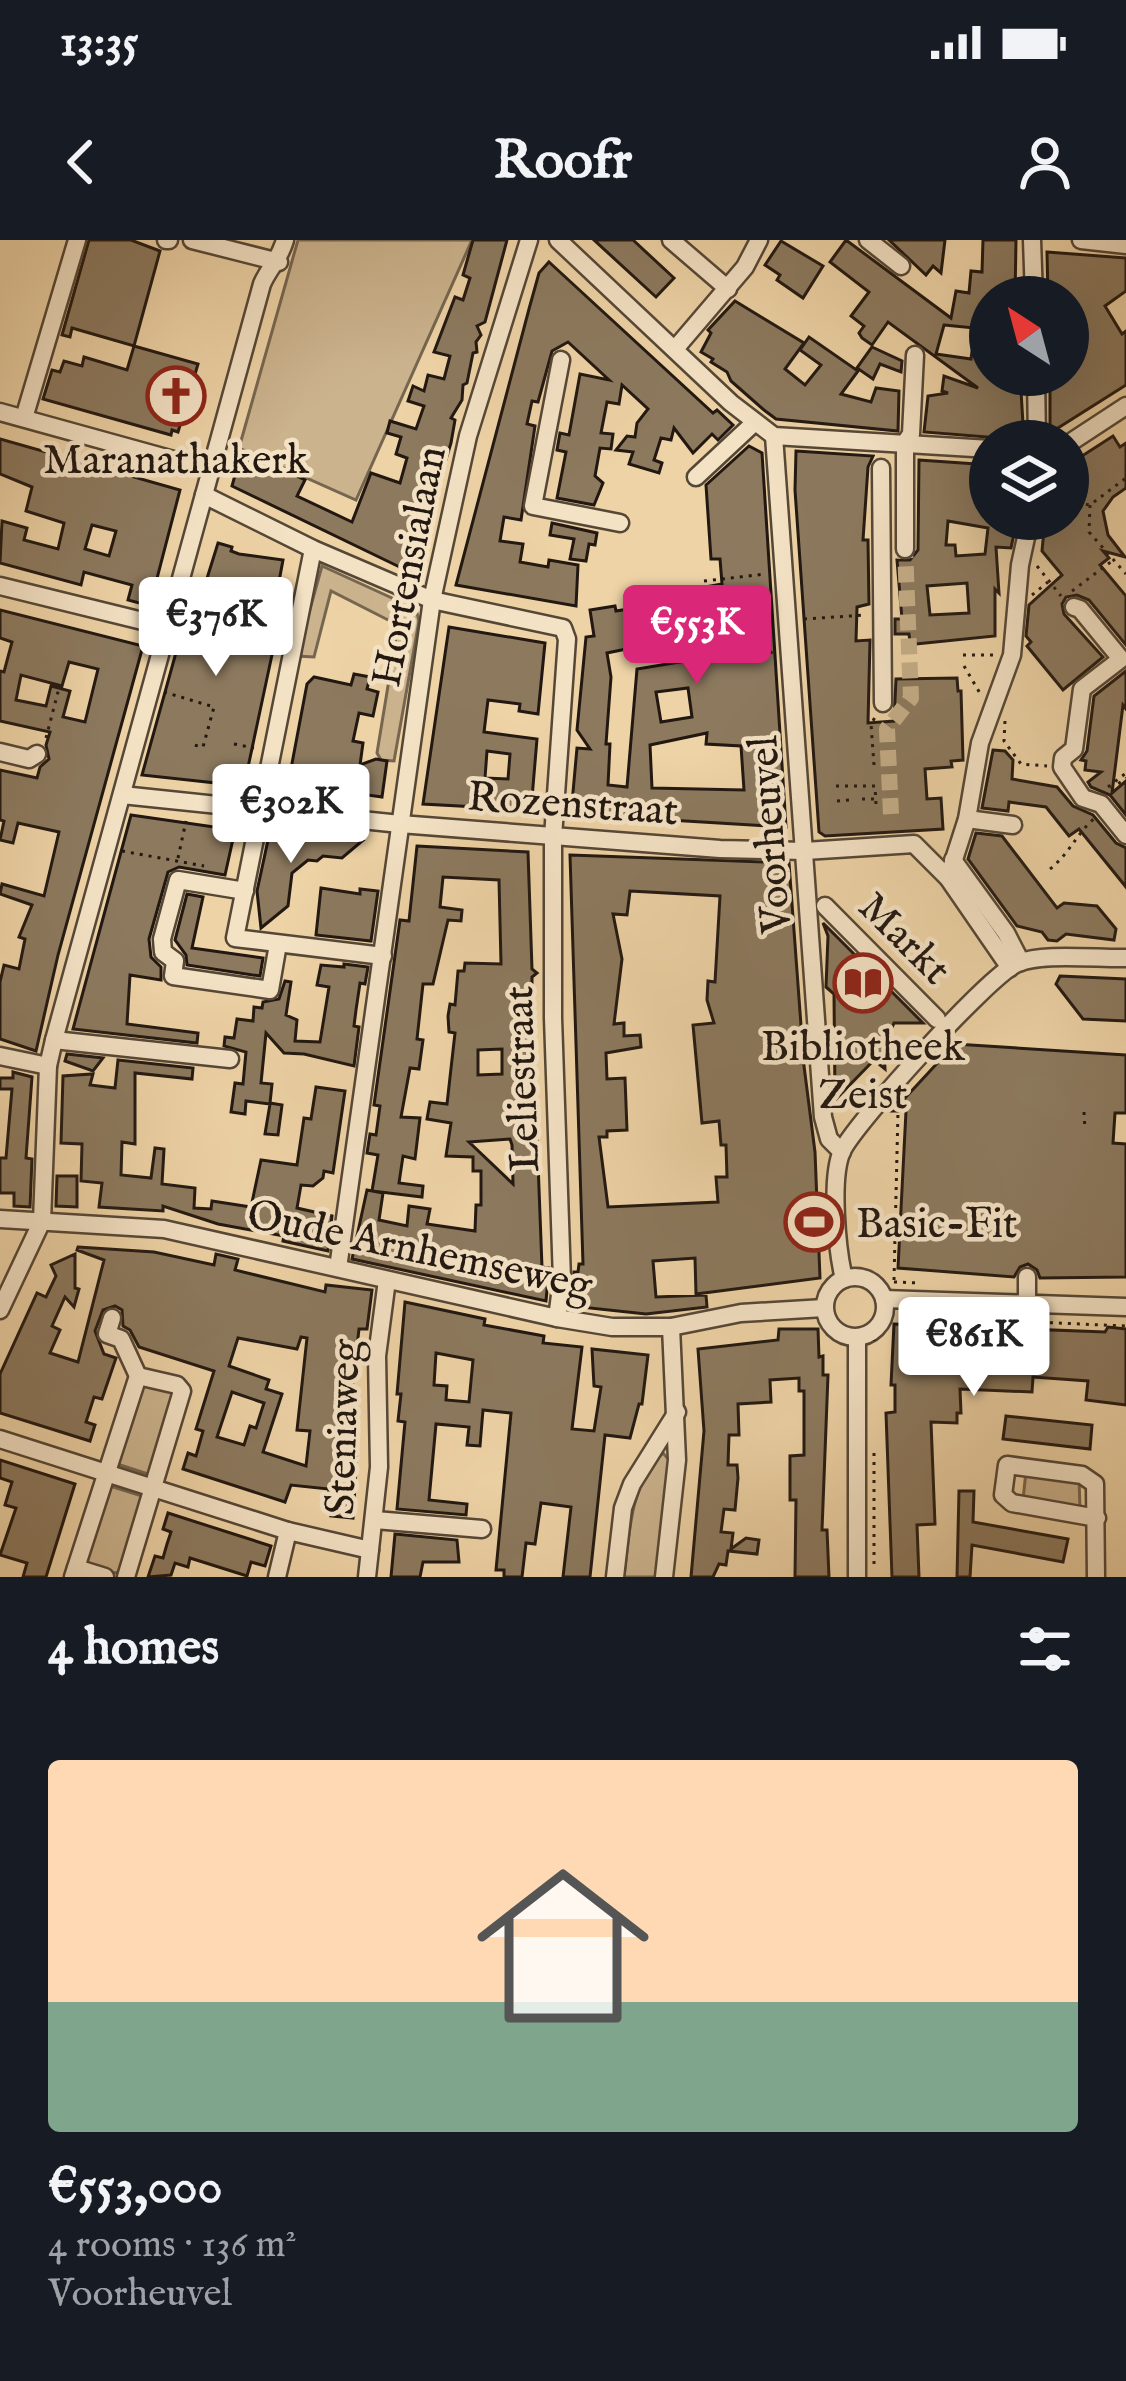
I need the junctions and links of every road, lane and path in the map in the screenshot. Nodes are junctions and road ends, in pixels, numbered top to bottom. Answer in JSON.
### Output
{"nodes":[{"id":1,"x":76,"y":240,"type":"edge"},
{"id":2,"x":192,"y":240,"type":"edge"},
{"id":3,"x":285,"y":240,"type":"edge"},
{"id":4,"x":529,"y":240,"type":"edge"},
{"id":5,"x":558,"y":240,"type":"edge"},
{"id":6,"x":671,"y":240,"type":"edge"},
{"id":7,"x":758,"y":240,"type":"edge"},
{"id":8,"x":868,"y":240,"type":"edge"},
{"id":9,"x":1032,"y":240,"type":"edge"},
{"id":10,"x":1081,"y":240,"type":"edge"},
{"id":11,"x":1126,"y":245,"type":"edge"},
{"id":12,"x":279,"y":262,"type":"junction"},
{"id":13,"x":901,"y":266,"type":"dead end"},
{"id":14,"x":1033,"y":276,"type":"edge"},
{"id":15,"x":728,"y":289,"type":"junction"},
{"id":16,"x":675,"y":349,"type":"junction"},
{"id":17,"x":915,"y":355,"type":"dead end"},
{"id":18,"x":561,"y":360,"type":"dead end"},
{"id":19,"x":1126,"y":406,"type":"edge"},
{"id":20,"x":0,"y":412,"type":"edge"},
{"id":21,"x":24,"y":418,"type":"junction"},
{"id":22,"x":754,"y":423,"type":"junction"},
{"id":23,"x":1089,"y":430,"type":"edge"},
{"id":24,"x":774,"y":436,"type":"junction"},
{"id":25,"x":905,"y":443,"type":"junction"},
{"id":26,"x":969,"y":448,"type":"edge"},
{"id":27,"x":881,"y":468,"type":"dead end"},
{"id":28,"x":210,"y":470,"type":"junction"},
{"id":29,"x":696,"y":477,"type":"dead end"},
{"id":30,"x":1126,"y":478,"type":"edge"},
{"id":31,"x":204,"y":495,"type":"junction"},
{"id":32,"x":879,"y":504,"type":"junction"},
{"id":33,"x":904,"y":505,"type":"junction"},
{"id":34,"x":1090,"y":505,"type":"joint"},
{"id":35,"x":620,"y":523,"type":"dead end"},
{"id":36,"x":1026,"y":540,"type":"edge"},
{"id":37,"x":313,"y":549,"type":"junction"},
{"id":38,"x":904,"y":549,"type":"tunnel mouth"},
{"id":39,"x":1023,"y":552,"type":"junction"},
{"id":40,"x":1112,"y":561,"type":"junction"},
{"id":41,"x":786,"y":573,"type":"junction"},
{"id":42,"x":1126,"y":574,"type":"edge"},
{"id":43,"x":704,"y":581,"type":"dead end"},
{"id":44,"x":0,"y":586,"type":"edge"},
{"id":45,"x":432,"y":600,"type":"junction"},
{"id":46,"x":1074,"y":607,"type":"dead end"},
{"id":47,"x":880,"y":614,"type":"junction"},
{"id":48,"x":789,"y":620,"type":"junction"},
{"id":49,"x":166,"y":627,"type":"junction"},
{"id":50,"x":791,"y":649,"type":"junction"},
{"id":51,"x":963,"y":655,"type":"dead end"},
{"id":52,"x":978,"y":656,"type":"dead end"},
{"id":53,"x":734,"y":657,"type":"dead end"},
{"id":54,"x":964,"y":666,"type":"dead end"},
{"id":55,"x":59,"y":688,"type":"dead end"},
{"id":56,"x":151,"y":688,"type":"junction"},
{"id":57,"x":993,"y":701,"type":"junction"},
{"id":58,"x":883,"y":703,"type":"joint"},
{"id":59,"x":189,"y":744,"type":"dead end"},
{"id":60,"x":233,"y":744,"type":"dead end"},
{"id":61,"x":0,"y":752,"type":"edge"},
{"id":62,"x":273,"y":752,"type":"junction"},
{"id":63,"x":39,"y":754,"type":"joint"},
{"id":64,"x":874,"y":765,"type":"dead end"},
{"id":65,"x":1062,"y":767,"type":"junction"},
{"id":66,"x":1126,"y":776,"type":"edge"},
{"id":67,"x":836,"y":786,"type":"dead end"},
{"id":68,"x":1105,"y":789,"type":"dead end"},
{"id":69,"x":1112,"y":789,"type":"dead end"},
{"id":70,"x":122,"y":795,"type":"junction"},
{"id":71,"x":850,"y":800,"type":"dead end"},
{"id":72,"x":862,"y":800,"type":"dead end"},
{"id":73,"x":190,"y":801,"type":"junction"},
{"id":74,"x":837,"y":801,"type":"dead end"},
{"id":75,"x":262,"y":808,"type":"junction"},
{"id":76,"x":1095,"y":818,"type":"dead end"},
{"id":77,"x":967,"y":819,"type":"junction"},
{"id":78,"x":400,"y":824,"type":"junction"},
{"id":79,"x":1013,"y":825,"type":"dead end"},
{"id":80,"x":1126,"y":835,"type":"edge"},
{"id":81,"x":553,"y":837,"type":"junction"},
{"id":82,"x":108,"y":849,"type":"junction"},
{"id":83,"x":805,"y":851,"type":"junction"},
{"id":84,"x":953,"y":860,"type":"junction"},
{"id":85,"x":177,"y":862,"type":"junction"},
{"id":86,"x":204,"y":866,"type":"dead end"},
{"id":87,"x":1050,"y":869,"type":"dead end"},
{"id":88,"x":948,"y":878,"type":"junction"},
{"id":89,"x":245,"y":891,"type":"junction"},
{"id":90,"x":825,"y":906,"type":"dead end"},
{"id":91,"x":278,"y":944,"type":"junction"},
{"id":92,"x":383,"y":956,"type":"junction"},
{"id":93,"x":1126,"y":958,"type":"edge"},
{"id":94,"x":1015,"y":965,"type":"junction"},
{"id":95,"x":937,"y":1019,"type":"dead end"},
{"id":96,"x":54,"y":1040,"type":"junction"},
{"id":97,"x":0,"y":1056,"type":"edge"},
{"id":98,"x":230,"y":1059,"type":"dead end"},
{"id":99,"x":48,"y":1066,"type":"junction"},
{"id":100,"x":898,"y":1111,"type":"dead end"},
{"id":101,"x":1084,"y":1112,"type":"dead end"},
{"id":102,"x":1085,"y":1130,"type":"dead end"},
{"id":103,"x":842,"y":1152,"type":"junction"},
{"id":104,"x":0,"y":1219,"type":"edge"},
{"id":105,"x":42,"y":1221,"type":"junction"},
{"id":106,"x":338,"y":1268,"type":"junction"},
{"id":107,"x":1028,"y":1277,"type":"dead end"},
{"id":108,"x":844,"y":1279,"type":"junction"},
{"id":109,"x":387,"y":1280,"type":"junction"},
{"id":110,"x":895,"y":1282,"type":"dead end"},
{"id":111,"x":884,"y":1299,"type":"junction"},
{"id":112,"x":1027,"y":1301,"type":"junction"},
{"id":113,"x":1126,"y":1306,"type":"edge"},
{"id":114,"x":824,"y":1308,"type":"junction"},
{"id":115,"x":0,"y":1310,"type":"edge"},
{"id":116,"x":112,"y":1318,"type":"dead end"},
{"id":117,"x":557,"y":1318,"type":"junction"},
{"id":118,"x":930,"y":1318,"type":"dead end"},
{"id":119,"x":1126,"y":1326,"type":"edge"},
{"id":120,"x":670,"y":1327,"type":"junction"},
{"id":121,"x":857,"y":1338,"type":"junction"},
{"id":122,"x":138,"y":1376,"type":"junction"},
{"id":123,"x":677,"y":1412,"type":"junction"},
{"id":124,"x":0,"y":1439,"type":"edge"},
{"id":125,"x":105,"y":1473,"type":"junction"},
{"id":126,"x":153,"y":1490,"type":"junction"},
{"id":127,"x":1096,"y":1518,"type":"junction"},
{"id":128,"x":375,"y":1520,"type":"junction"},
{"id":129,"x":482,"y":1529,"type":"dead end"},
{"id":130,"x":288,"y":1531,"type":"junction"},
{"id":131,"x":370,"y":1550,"type":"junction"},
{"id":132,"x":74,"y":1573,"type":"edge"},
{"id":133,"x":105,"y":1577,"type":"edge"},
{"id":134,"x":127,"y":1577,"type":"edge"},
{"id":135,"x":277,"y":1577,"type":"edge"},
{"id":136,"x":367,"y":1577,"type":"edge"},
{"id":137,"x":615,"y":1577,"type":"edge"},
{"id":138,"x":664,"y":1577,"type":"edge"},
{"id":139,"x":856,"y":1577,"type":"edge"},
{"id":140,"x":1096,"y":1577,"type":"edge"}],
"edges":[{"from":1,"to":21,"type":"street"},
{"from":2,"to":12,"type":"street"},
{"from":3,"to":12,"type":"street"},
{"from":4,"to":45,"type":"street","name":"Hortensialaan"},
{"from":5,"to":16,"type":"street"},
{"from":6,"to":15,"type":"street"},
{"from":7,"to":15,"type":"street"},
{"from":8,"to":13,"type":"street"},
{"from":9,"to":14,"type":"street"},
{"from":10,"to":11,"type":"street"},
{"from":12,"to":28,"type":"street"},
{"from":15,"to":16,"type":"street"},
{"from":16,"to":22,"type":"street"},
{"from":17,"to":25,"type":"street"},
{"from":18,"to":35,"type":"street"},
{"from":19,"to":23,"type":"street"},
{"from":20,"to":21,"type":"street"},
{"from":21,"to":28,"type":"street"},
{"from":22,"to":24,"type":"street"},
{"from":22,"to":29,"type":"street"},
{"from":24,"to":25,"type":"street"},
{"from":24,"to":41,"type":"street","name":"Voorheuvel"},
{"from":25,"to":26,"type":"street"},
{"from":25,"to":33,"type":"street"},
{"from":27,"to":32,"type":"street"},
{"from":28,"to":31,"type":"street"},
{"from":30,"to":34,"type":"path"},
{"from":31,"to":37,"type":"street"},
{"from":31,"to":49,"type":"street"},
{"from":32,"to":33,"type":"street"},
{"from":32,"to":47,"type":"street"},
{"from":33,"to":38,"type":"street"},
{"from":34,"to":40,"type":"path"},
{"from":36,"to":39,"type":"street"},
{"from":37,"to":45,"type":"street"},
{"from":37,"to":62,"type":"street"},
{"from":39,"to":40,"type":"path"},
{"from":39,"to":57,"type":"street"},
{"from":40,"to":42,"type":"path"},
{"from":41,"to":43,"type":"path"},
{"from":41,"to":48,"type":"street","name":"Voorheuvel"},
{"from":44,"to":49,"type":"street"},
{"from":45,"to":78,"type":"street","name":"Hortensialaan"},
{"from":45,"to":81,"type":"street","name":"Leliestraat"},
{"from":46,"to":65,"type":"street"},
{"from":47,"to":48,"type":"path"},
{"from":47,"to":58,"type":"street"},
{"from":48,"to":50,"type":"street","name":"Voorheuvel"},
{"from":49,"to":56,"type":"street"},
{"from":50,"to":53,"type":"path"},
{"from":50,"to":83,"type":"street","name":"Voorheuvel"},
{"from":51,"to":52,"type":"path"},
{"from":54,"to":57,"type":"path"},
{"from":55,"to":63,"type":"path"},
{"from":56,"to":59,"type":"path"},
{"from":56,"to":70,"type":"street"},
{"from":57,"to":65,"type":"path"},
{"from":57,"to":77,"type":"street"},
{"from":58,"to":64,"type":"path"},
{"from":60,"to":62,"type":"path"},
{"from":61,"to":63,"type":"street"},
{"from":62,"to":75,"type":"street"},
{"from":65,"to":80,"type":"street"},
{"from":66,"to":68,"type":"path"},
{"from":66,"to":69,"type":"path"},
{"from":67,"to":72,"type":"path"},
{"from":70,"to":73,"type":"street","name":"Rozenstraat"},
{"from":70,"to":82,"type":"street"},
{"from":71,"to":74,"type":"path"},
{"from":73,"to":75,"type":"street","name":"Rozenstraat"},
{"from":73,"to":85,"type":"path"},
{"from":75,"to":78,"type":"street","name":"Rozenstraat"},
{"from":75,"to":89,"type":"street"},
{"from":76,"to":87,"type":"path"},
{"from":77,"to":79,"type":"street"},
{"from":77,"to":84,"type":"street"},
{"from":78,"to":81,"type":"street","name":"Rozenstraat"},
{"from":78,"to":92,"type":"street","name":"Hortensialaan"},
{"from":81,"to":83,"type":"street","name":"Rozenstraat"},
{"from":81,"to":117,"type":"street","name":"Leliestraat"},
{"from":82,"to":85,"type":"path"},
{"from":82,"to":96,"type":"street"},
{"from":83,"to":88,"type":"street","name":"Rozenstraat"},
{"from":83,"to":103,"type":"street","name":"Voorheuvel"},
{"from":84,"to":88,"type":"street"},
{"from":84,"to":94,"type":"street"},
{"from":85,"to":86,"type":"path"},
{"from":88,"to":94,"type":"street","name":"Rozenstraat"},
{"from":89,"to":91,"type":"street"},
{"from":89,"to":91,"type":"street"},
{"from":90,"to":95,"type":"street","name":"Markt"},
{"from":91,"to":92,"type":"street"},
{"from":92,"to":106,"type":"street","name":"Hortensialaan"},
{"from":93,"to":94,"type":"street"},
{"from":94,"to":103,"type":"street"},
{"from":96,"to":98,"type":"street"},
{"from":96,"to":99,"type":"street"},
{"from":97,"to":99,"type":"street"},
{"from":99,"to":105,"type":"street"},
{"from":100,"to":110,"type":"path"},
{"from":101,"to":102,"type":"path"},
{"from":103,"to":108,"type":"street","name":"Voorheuvel"},
{"from":104,"to":105,"type":"street","name":"Oude Arnhemseweg"},
{"from":105,"to":106,"type":"street","name":"Oude Arnhemseweg"},
{"from":105,"to":115,"type":"street"},
{"from":106,"to":109,"type":"street","name":"Oude Arnhemseweg"},
{"from":107,"to":112,"type":"street"},
{"from":108,"to":111,"type":"street"},
{"from":108,"to":114,"type":"street"},
{"from":109,"to":117,"type":"street","name":"Oude Arnhemseweg"},
{"from":109,"to":128,"type":"street","name":"Steniaweg"},
{"from":111,"to":112,"type":"street"},
{"from":111,"to":121,"type":"street"},
{"from":112,"to":113,"type":"street"},
{"from":114,"to":120,"type":"street","name":"Oude Arnhemseweg"},
{"from":114,"to":121,"type":"street"},
{"from":116,"to":122,"type":"street"},
{"from":117,"to":120,"type":"street","name":"Oude Arnhemseweg"},
{"from":118,"to":119,"type":"path"},
{"from":120,"to":123,"type":"street"},
{"from":121,"to":139,"type":"street"},
{"from":122,"to":125,"type":"street"},
{"from":122,"to":126,"type":"street"},
{"from":123,"to":137,"type":"street"},
{"from":123,"to":138,"type":"street"},
{"from":124,"to":125,"type":"street"},
{"from":125,"to":126,"type":"street"},
{"from":125,"to":132,"type":"street"},
{"from":126,"to":130,"type":"street"},
{"from":126,"to":134,"type":"street"},
{"from":127,"to":127,"type":"street"},
{"from":127,"to":140,"type":"street"},
{"from":128,"to":129,"type":"street"},
{"from":128,"to":131,"type":"street","name":"Steniaweg"},
{"from":130,"to":131,"type":"street"},
{"from":130,"to":135,"type":"street"},
{"from":131,"to":136,"type":"street","name":"Steniaweg"},
{"from":132,"to":133,"type":"street"}]}
